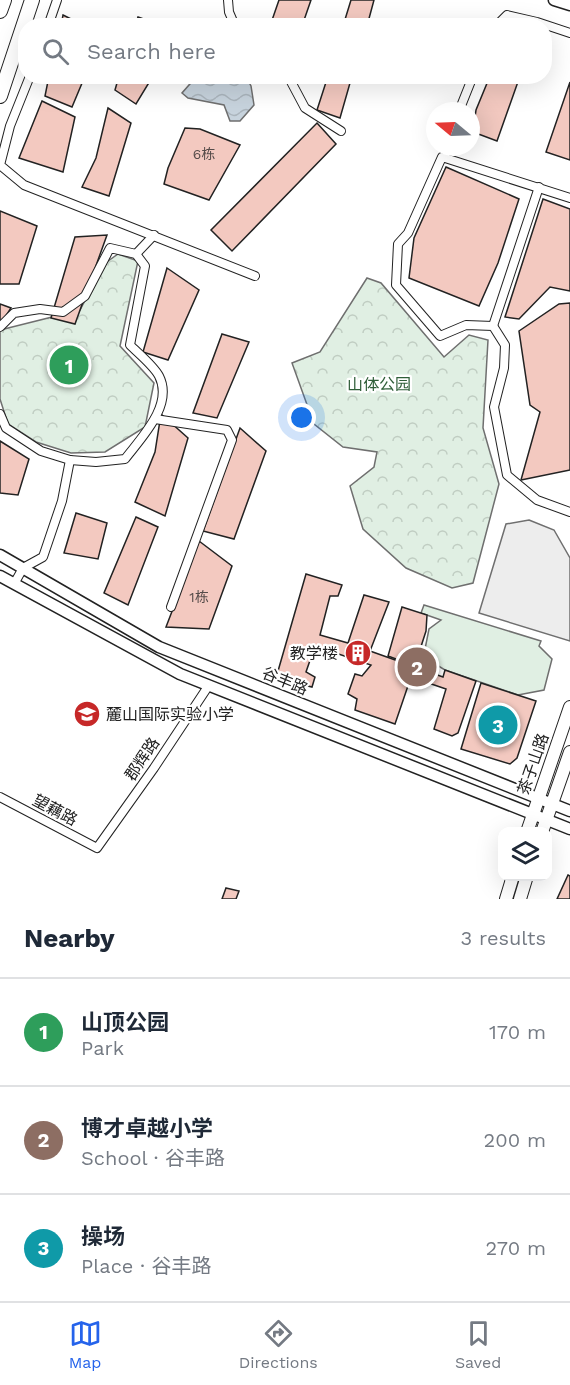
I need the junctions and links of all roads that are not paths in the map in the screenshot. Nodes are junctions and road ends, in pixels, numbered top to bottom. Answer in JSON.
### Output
{"nodes":[{"id":1,"x":4,"y":0,"type":"edge"},
{"id":2,"x":32,"y":0,"type":"edge"},
{"id":3,"x":57,"y":0,"type":"edge"},
{"id":4,"x":228,"y":0,"type":"edge"},
{"id":5,"x":554,"y":0,"type":"edge"},
{"id":6,"x":570,"y":5,"type":"edge"},
{"id":7,"x":0,"y":11,"type":"edge"},
{"id":8,"x":26,"y":18,"type":"edge"},
{"id":9,"x":51,"y":18,"type":"edge"},
{"id":10,"x":232,"y":18,"type":"edge"},
{"id":11,"x":504,"y":18,"type":"edge"},
{"id":12,"x":520,"y":18,"type":"edge"},
{"id":13,"x":552,"y":27,"type":"edge"},
{"id":14,"x":570,"y":33,"type":"edge"},
{"id":15,"x":18,"y":42,"type":"edge"},
{"id":16,"x":27,"y":84,"type":"edge"},
{"id":17,"x":292,"y":84,"type":"edge"},
{"id":18,"x":470,"y":84,"type":"edge"},
{"id":19,"x":0,"y":96,"type":"edge"},
{"id":20,"x":463,"y":102,"type":"edge"},
{"id":21,"x":341,"y":131,"type":"dead end"},
{"id":22,"x":442,"y":157,"type":"joint"},
{"id":23,"x":539,"y":187,"type":"junction"},
{"id":24,"x":570,"y":198,"type":"edge"},
{"id":25,"x":154,"y":236,"type":"junction"},
{"id":26,"x":136,"y":254,"type":"junction"},
{"id":27,"x":255,"y":276,"type":"dead end"},
{"id":28,"x":493,"y":326,"type":"junction"},
{"id":29,"x":0,"y":327,"type":"edge"},
{"id":30,"x":0,"y":414,"type":"edge"},
{"id":31,"x":155,"y":418,"type":"junction"},
{"id":32,"x":70,"y":460,"type":"junction"},
{"id":33,"x":570,"y":512,"type":"edge"},
{"id":34,"x":0,"y":555,"type":"edge"},
{"id":35,"x":23,"y":568,"type":"junction"},
{"id":36,"x":0,"y":576,"type":"edge"},
{"id":37,"x":14,"y":584,"type":"junction"},
{"id":38,"x":171,"y":607,"type":"dead end"},
{"id":39,"x":209,"y":685,"type":"junction"},
{"id":40,"x":570,"y":707,"type":"edge"},
{"id":41,"x":570,"y":752,"type":"edge"},
{"id":42,"x":0,"y":797,"type":"edge"},
{"id":43,"x":539,"y":798,"type":"junction"},
{"id":44,"x":552,"y":804,"type":"junction"},
{"id":45,"x":570,"y":810,"type":"edge"},
{"id":46,"x":533,"y":814,"type":"junction"},
{"id":47,"x":547,"y":819,"type":"junction"},
{"id":48,"x":528,"y":827,"type":"edge"},
{"id":49,"x":544,"y":827,"type":"edge"},
{"id":50,"x":570,"y":829,"type":"edge"},
{"id":51,"x":97,"y":848,"type":"joint"},
{"id":52,"x":511,"y":881,"type":"edge"},
{"id":53,"x":525,"y":881,"type":"edge"},
{"id":54,"x":506,"y":899,"type":"edge"},
{"id":55,"x":519,"y":899,"type":"edge"}],
"edges":[{"from":1,"to":7,"type":"main road"},
{"from":2,"to":8,"type":"main road"},
{"from":3,"to":9,"type":"street"},
{"from":4,"to":10,"type":"street"},
{"from":5,"to":6,"type":"street"},
{"from":11,"to":12,"type":"street"},
{"from":13,"to":14,"type":"street"},
{"from":15,"to":19,"type":"main road"},
{"from":16,"to":25,"type":"street"},
{"from":17,"to":21,"type":"street"},
{"from":18,"to":20,"type":"street"},
{"from":22,"to":23,"type":"street"},
{"from":22,"to":28,"type":"street"},
{"from":23,"to":24,"type":"street"},
{"from":23,"to":28,"type":"street"},
{"from":25,"to":26,"type":"street"},
{"from":25,"to":27,"type":"street"},
{"from":26,"to":29,"type":"street"},
{"from":26,"to":31,"type":"street"},
{"from":28,"to":33,"type":"street"},
{"from":30,"to":32,"type":"street"},
{"from":31,"to":32,"type":"street"},
{"from":31,"to":38,"type":"street"},
{"from":32,"to":35,"type":"street"},
{"from":34,"to":35,"type":"street","name":"谷丰路"},
{"from":35,"to":37,"type":"street"},
{"from":35,"to":43,"type":"street","name":"谷丰路"},
{"from":36,"to":37,"type":"street","name":"谷丰路"},
{"from":37,"to":39,"type":"street","name":"谷丰路"},
{"from":39,"to":46,"type":"street","name":"谷丰路"},
{"from":39,"to":51,"type":"street","name":"郡辉路"},
{"from":40,"to":43,"type":"main road","name":"茶子山路"},
{"from":41,"to":44,"type":"main road","name":"茶子山路"},
{"from":42,"to":51,"type":"street","name":"望藕路"},
{"from":43,"to":44,"type":"street","name":"谷丰路"},
{"from":43,"to":46,"type":"main road","name":"茶子山路"},
{"from":44,"to":45,"type":"street","name":"谷丰路"},
{"from":44,"to":47,"type":"main road","name":"茶子山路"},
{"from":46,"to":47,"type":"street","name":"谷丰路"},
{"from":46,"to":48,"type":"main road","name":"茶子山路"},
{"from":47,"to":49,"type":"main road","name":"茶子山路"},
{"from":47,"to":50,"type":"street","name":"谷丰路"},
{"from":52,"to":54,"type":"main road"},
{"from":53,"to":55,"type":"main road"}]}
